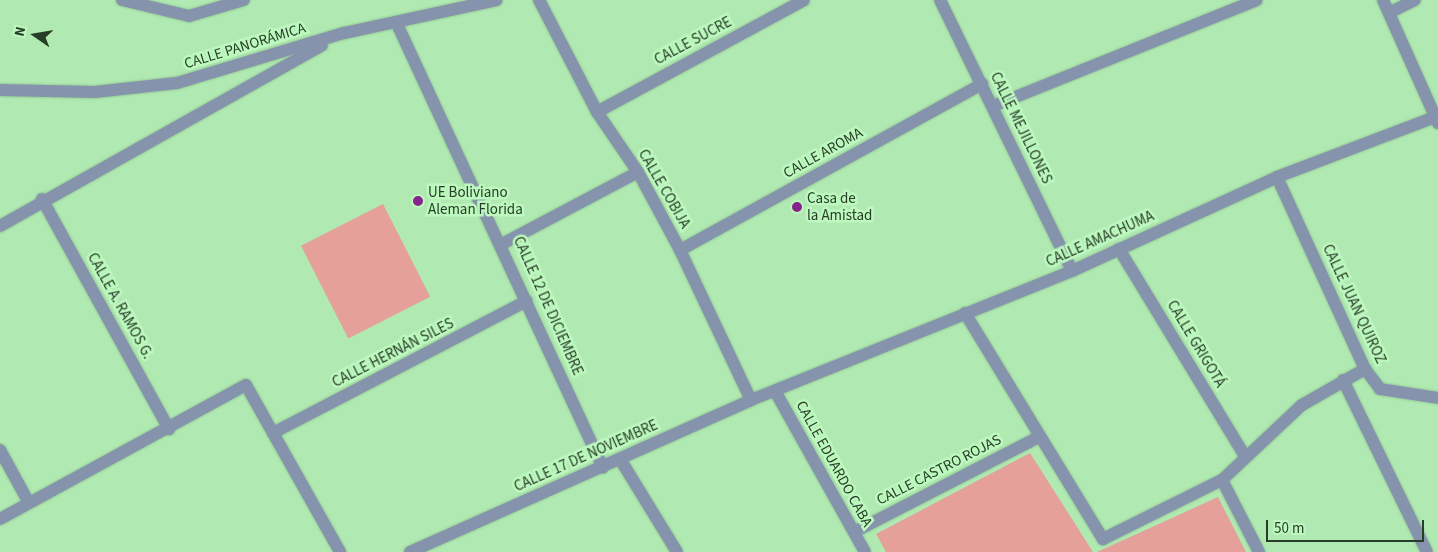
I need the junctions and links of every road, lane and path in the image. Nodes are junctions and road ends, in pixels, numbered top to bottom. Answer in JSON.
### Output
{"nodes":[{"id":1,"x":122,"y":0,"type":"edge"},
{"id":2,"x":244,"y":0,"type":"edge"},
{"id":3,"x":496,"y":0,"type":"edge"},
{"id":4,"x":539,"y":0,"type":"edge"},
{"id":5,"x":804,"y":0,"type":"edge"},
{"id":6,"x":940,"y":0,"type":"edge"},
{"id":7,"x":1257,"y":0,"type":"edge"},
{"id":8,"x":1384,"y":0,"type":"edge"},
{"id":9,"x":1415,"y":0,"type":"edge"},
{"id":10,"x":1389,"y":14,"type":"junction"},
{"id":11,"x":397,"y":24,"type":"junction"},
{"id":12,"x":344,"y":33,"type":"junction"},
{"id":13,"x":982,"y":84,"type":"junction"},
{"id":14,"x":0,"y":90,"type":"edge"},
{"id":15,"x":993,"y":106,"type":"junction"},
{"id":16,"x":597,"y":112,"type":"junction"},
{"id":17,"x":1437,"y":118,"type":"edge"},
{"id":18,"x":638,"y":172,"type":"junction"},
{"id":19,"x":1277,"y":177,"type":"junction"},
{"id":20,"x":42,"y":199,"type":"junction"},
{"id":21,"x":0,"y":226,"type":"edge"},
{"id":22,"x":502,"y":244,"type":"junction"},
{"id":23,"x":1119,"y":249,"type":"junction"},
{"id":24,"x":680,"y":250,"type":"junction"},
{"id":25,"x":1072,"y":271,"type":"junction"},
{"id":26,"x":528,"y":301,"type":"junction"},
{"id":27,"x":965,"y":313,"type":"junction"},
{"id":28,"x":1365,"y":369,"type":"junction"},
{"id":29,"x":1342,"y":380,"type":"junction"},
{"id":30,"x":775,"y":391,"type":"junction"},
{"id":31,"x":1438,"y":398,"type":"edge"},
{"id":32,"x":751,"y":400,"type":"junction"},
{"id":33,"x":169,"y":429,"type":"junction"},
{"id":34,"x":273,"y":433,"type":"junction"},
{"id":35,"x":1039,"y":437,"type":"junction"},
{"id":36,"x":0,"y":450,"type":"edge"},
{"id":37,"x":1245,"y":456,"type":"junction"},
{"id":38,"x":620,"y":459,"type":"junction"},
{"id":39,"x":603,"y":467,"type":"junction"},
{"id":40,"x":1222,"y":480,"type":"junction"},
{"id":41,"x":29,"y":503,"type":"junction"},
{"id":42,"x":0,"y":519,"type":"edge"},
{"id":43,"x":854,"y":532,"type":"junction"},
{"id":44,"x":340,"y":552,"type":"edge"},
{"id":45,"x":410,"y":552,"type":"edge"},
{"id":46,"x":677,"y":552,"type":"edge"},
{"id":47,"x":866,"y":552,"type":"edge"},
{"id":48,"x":1259,"y":552,"type":"edge"},
{"id":49,"x":1427,"y":552,"type":"edge"}],
"edges":[{"from":1,"to":2,"type":"street"},
{"from":3,"to":11,"type":"street","name":"CALLE PANORÁMICA"},
{"from":4,"to":16,"type":"street","name":"CALLE COBIJA"},
{"from":5,"to":16,"type":"street","name":"CALLE SUCRE"},
{"from":6,"to":13,"type":"street","name":"CALLE MEJILLONES"},
{"from":7,"to":15,"type":"street"},
{"from":8,"to":10,"type":"street"},
{"from":9,"to":10,"type":"street"},
{"from":10,"to":17,"type":"street"},
{"from":11,"to":12,"type":"street","name":"CALLE PANORÁMICA"},
{"from":11,"to":22,"type":"street","name":"CALLE 12 DE DICIEMBRE"},
{"from":12,"to":14,"type":"street","name":"CALLE PANORÁMICA"},
{"from":12,"to":20,"type":"street"},
{"from":13,"to":15,"type":"street","name":"CALLE MEJILLONES"},
{"from":13,"to":24,"type":"street","name":"CALLE AROMA"},
{"from":15,"to":25,"type":"street","name":"CALLE MEJILLONES"},
{"from":16,"to":18,"type":"street","name":"CALLE COBIJA"},
{"from":17,"to":19,"type":"street","name":"CALLE AMACHUMA"},
{"from":18,"to":22,"type":"street"},
{"from":18,"to":24,"type":"street","name":"CALLE COBIJA"},
{"from":19,"to":23,"type":"street","name":"CALLE AMACHUMA"},
{"from":19,"to":28,"type":"street","name":"CALLE JUAN QUIROZ"},
{"from":20,"to":21,"type":"street"},
{"from":20,"to":33,"type":"street","name":"CALLE A. RAMOS G."},
{"from":22,"to":26,"type":"street","name":"CALLE 12 DE DICIEMBRE"},
{"from":23,"to":25,"type":"street","name":"CALLE AMACHUMA"},
{"from":23,"to":37,"type":"street","name":"CALLE GRIGOTÁ"},
{"from":24,"to":32,"type":"street","name":"CALLE COBIJA"},
{"from":25,"to":27,"type":"street","name":"CALLE AMACHUMA"},
{"from":26,"to":34,"type":"street","name":"CALLE HERNÁN SILES"},
{"from":26,"to":39,"type":"street","name":"CALLE 12 DE DICIEMBRE"},
{"from":27,"to":30,"type":"street","name":"CALLE AMACHUMA"},
{"from":27,"to":35,"type":"street"},
{"from":28,"to":29,"type":"street"},
{"from":28,"to":31,"type":"street","name":"CALLE JUAN QUIROZ"},
{"from":29,"to":37,"type":"street"},
{"from":29,"to":49,"type":"street"},
{"from":30,"to":32,"type":"street","name":"CALLE 17 DE NOVIEMBRE"},
{"from":30,"to":43,"type":"street","name":"CALLE EDUARDO CABA"},
{"from":32,"to":38,"type":"street","name":"CALLE 17 DE NOVIEMBRE"},
{"from":33,"to":34,"type":"street"},
{"from":33,"to":41,"type":"street"},
{"from":34,"to":44,"type":"street"},
{"from":35,"to":40,"type":"street"},
{"from":35,"to":43,"type":"street","name":"CALLE CASTRO ROJAS"},
{"from":36,"to":41,"type":"street"},
{"from":37,"to":40,"type":"street"},
{"from":38,"to":39,"type":"street","name":"CALLE 17 DE NOVIEMBRE"},
{"from":38,"to":46,"type":"street"},
{"from":39,"to":45,"type":"street","name":"CALLE 17 DE NOVIEMBRE"},
{"from":40,"to":48,"type":"street"},
{"from":41,"to":42,"type":"street"},
{"from":43,"to":47,"type":"street","name":"CALLE EDUARDO CABA"}]}
